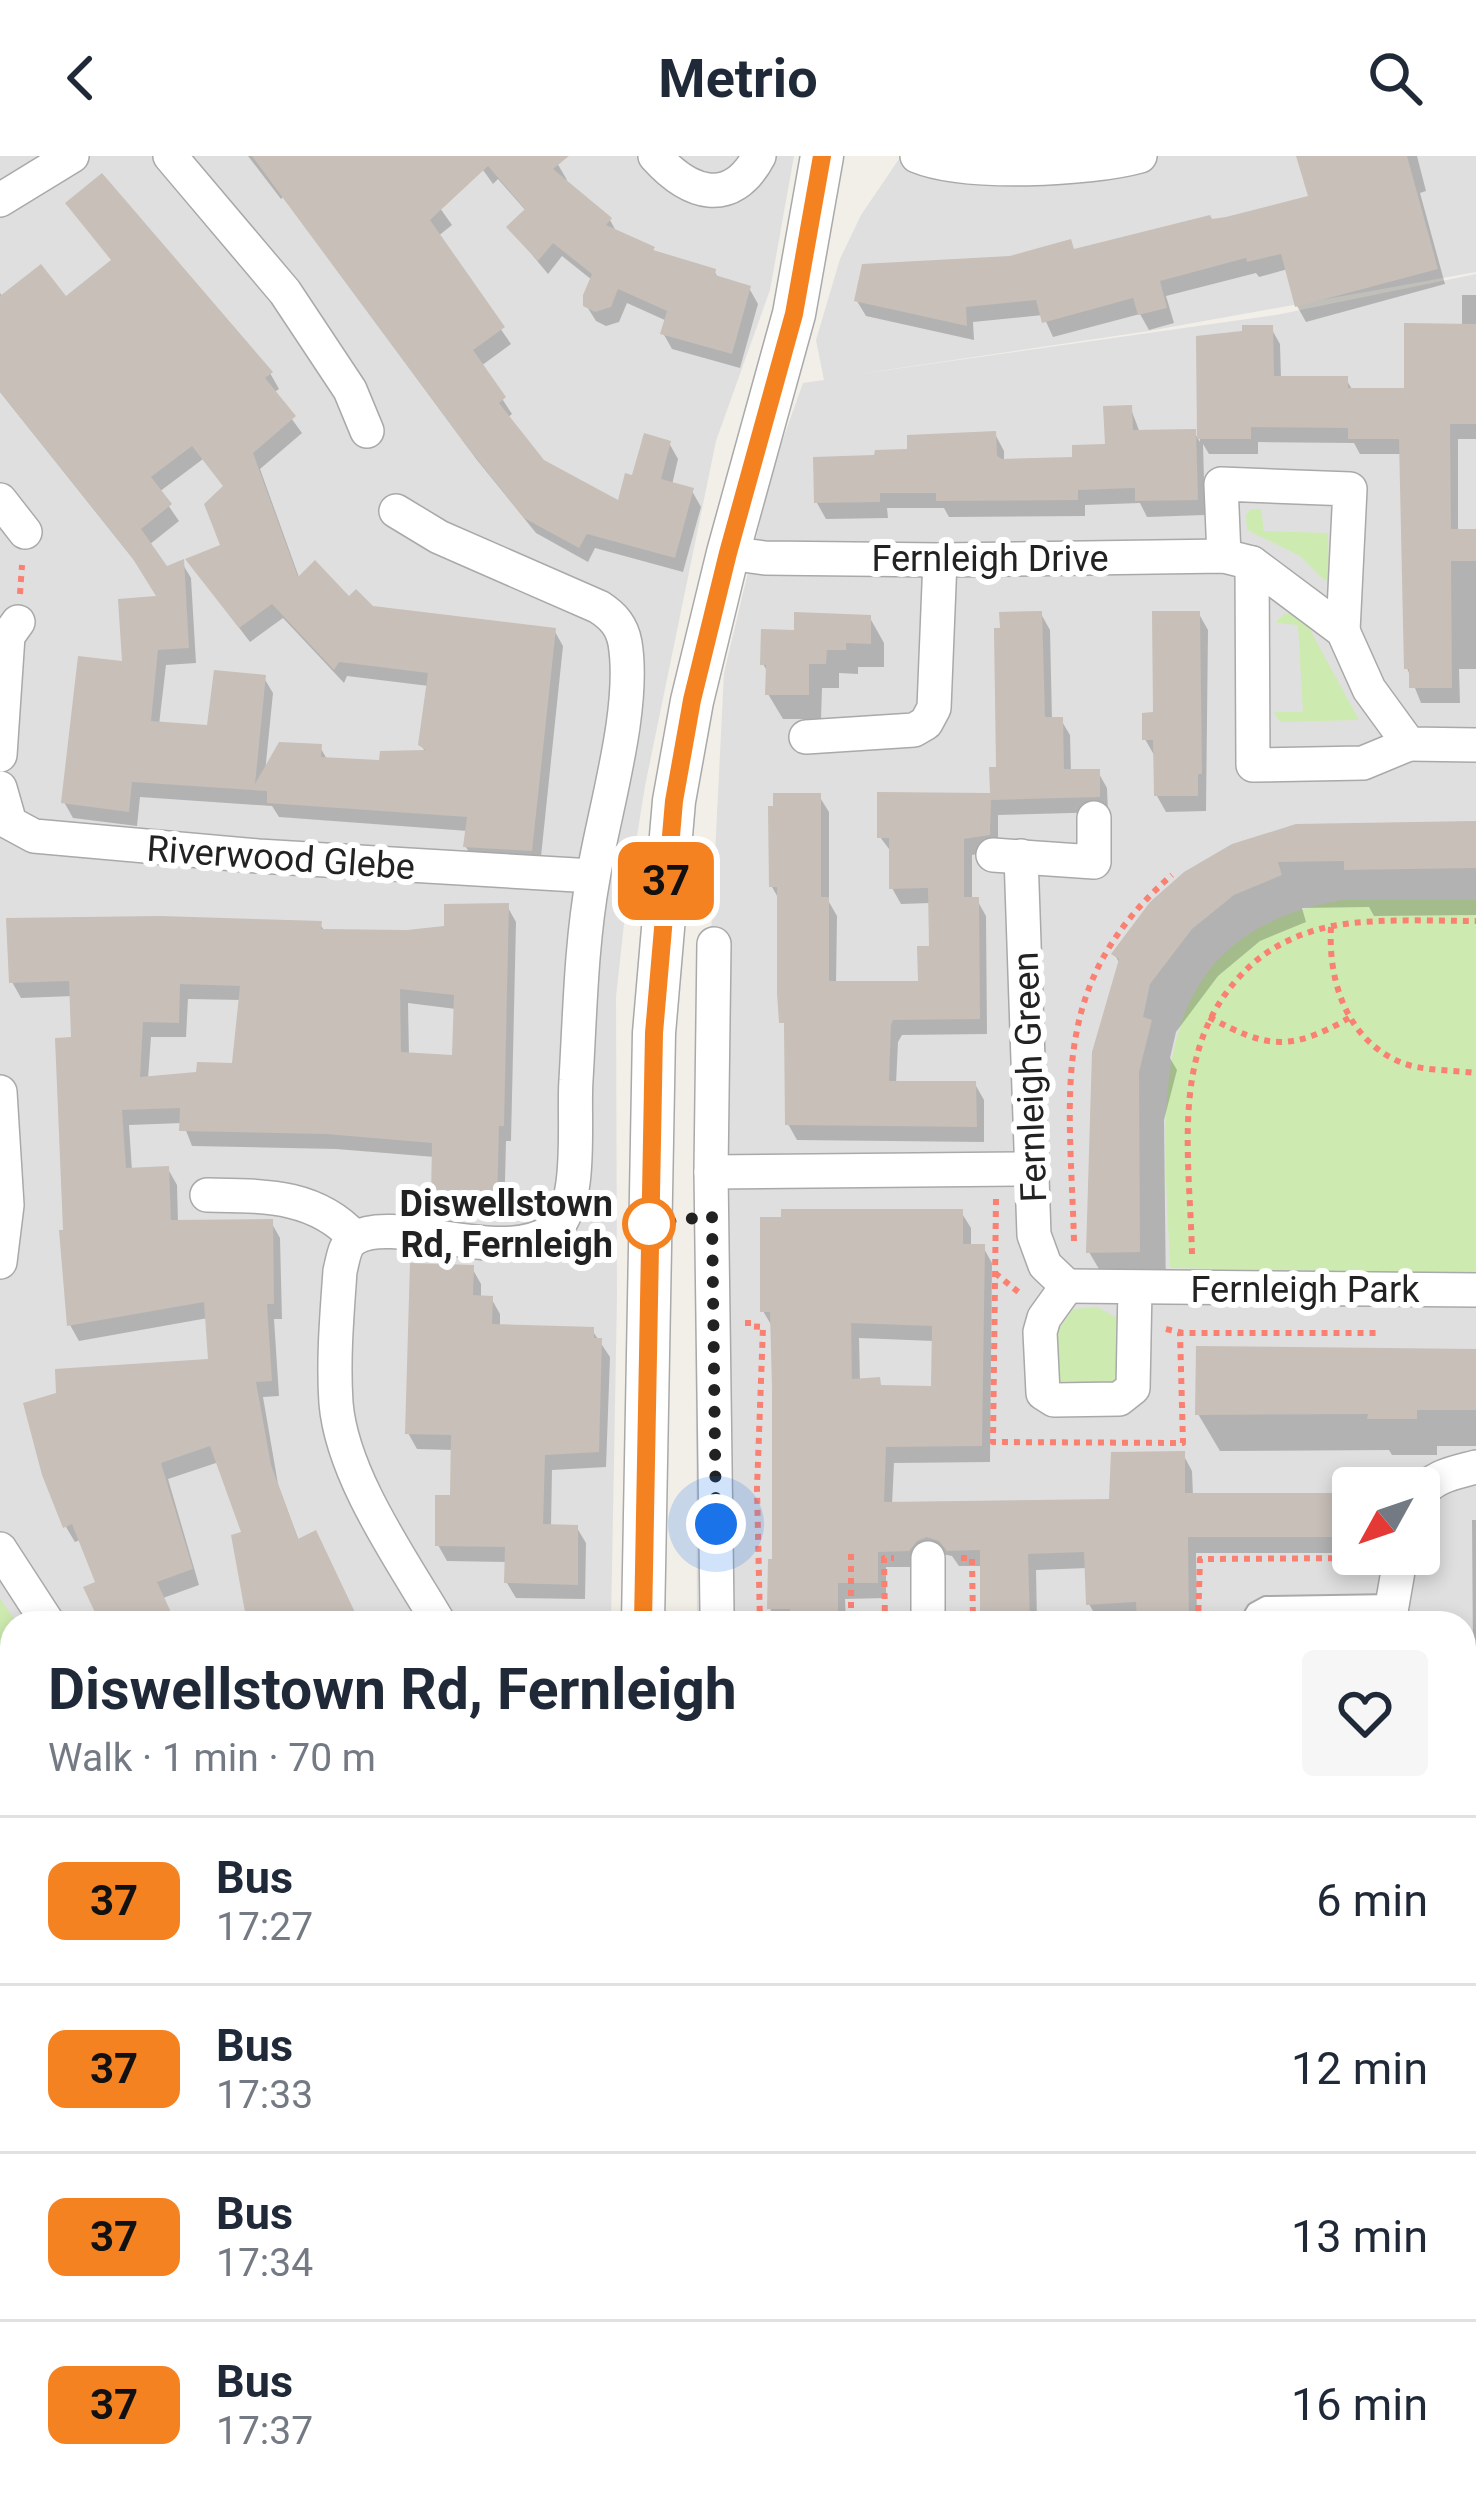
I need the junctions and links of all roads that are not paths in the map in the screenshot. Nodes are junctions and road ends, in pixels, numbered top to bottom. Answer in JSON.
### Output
{"nodes":[{"id":1,"x":72,"y":156,"type":"edge"},
{"id":2,"x":170,"y":156,"type":"edge"},
{"id":3,"x":655,"y":156,"type":"edge"},
{"id":4,"x":760,"y":156,"type":"edge"},
{"id":5,"x":822,"y":156,"type":"edge"},
{"id":6,"x":917,"y":156,"type":"edge"},
{"id":7,"x":1140,"y":156,"type":"edge"},
{"id":8,"x":0,"y":200,"type":"edge"},
{"id":9,"x":367,"y":431,"type":"dead end"},
{"id":10,"x":0,"y":500,"type":"edge"},
{"id":11,"x":396,"y":511,"type":"dead end"},
{"id":12,"x":25,"y":532,"type":"road end"},
{"id":13,"x":728,"y":553,"type":"junction"},
{"id":14,"x":940,"y":560,"type":"junction"},
{"id":15,"x":1238,"y":560,"type":"junction"},
{"id":16,"x":18,"y":622,"type":"road end"},
{"id":17,"x":1343,"y":632,"type":"junction"},
{"id":18,"x":806,"y":737,"type":"dead end"},
{"id":19,"x":1409,"y":744,"type":"junction"},
{"id":20,"x":1476,"y":745,"type":"edge"},
{"id":21,"x":0,"y":755,"type":"edge"},
{"id":22,"x":0,"y":788,"type":"edge"},
{"id":23,"x":1094,"y":818,"type":"dead end"},
{"id":24,"x":593,"y":876,"type":"junction"},
{"id":25,"x":714,"y":944,"type":"dead end"},
{"id":26,"x":0,"y":1092,"type":"edge"},
{"id":27,"x":1031,"y":1169,"type":"junction"},
{"id":28,"x":711,"y":1172,"type":"junction"},
{"id":29,"x":208,"y":1195,"type":"dead end"},
{"id":30,"x":355,"y":1238,"type":"junction"},
{"id":31,"x":0,"y":1262,"type":"edge"},
{"id":32,"x":1071,"y":1273,"type":"junction"},
{"id":33,"x":1135,"y":1288,"type":"junction"},
{"id":34,"x":1476,"y":1290,"type":"edge"},
{"id":35,"x":1476,"y":1467,"type":"edge"},
{"id":36,"x":1440,"y":1478,"type":"edge"},
{"id":37,"x":0,"y":1549,"type":"edge"},
{"id":38,"x":928,"y":1558,"type":"dead end"},
{"id":39,"x":1398,"y":1575,"type":"edge"},
{"id":40,"x":40,"y":1611,"type":"edge"},
{"id":41,"x":432,"y":1611,"type":"edge"},
{"id":42,"x":644,"y":1611,"type":"edge"},
{"id":43,"x":717,"y":1611,"type":"edge"},
{"id":44,"x":928,"y":1611,"type":"edge"},
{"id":45,"x":1256,"y":1611,"type":"edge"},
{"id":46,"x":1360,"y":1611,"type":"edge"},
{"id":47,"x":1391,"y":1611,"type":"edge"}],
"edges":[{"from":1,"to":8,"type":"street"},
{"from":2,"to":9,"type":"street"},
{"from":3,"to":4,"type":"street"},
{"from":5,"to":13,"type":"street"},
{"from":6,"to":7,"type":"street"},
{"from":10,"to":12,"type":"street"},
{"from":11,"to":24,"type":"street"},
{"from":13,"to":14,"type":"street","name":"Fernleigh Drive"},
{"from":13,"to":42,"type":"street"},
{"from":14,"to":15,"type":"street","name":"Fernleigh Drive"},
{"from":14,"to":18,"type":"street"},
{"from":15,"to":17,"type":"street"},
{"from":15,"to":17,"type":"street"},
{"from":15,"to":19,"type":"street"},
{"from":16,"to":21,"type":"street"},
{"from":17,"to":19,"type":"street"},
{"from":19,"to":20,"type":"street"},
{"from":22,"to":24,"type":"street","name":"Riverwood Glebe"},
{"from":23,"to":27,"type":"street","name":"Fernleigh Green"},
{"from":24,"to":30,"type":"street"},
{"from":25,"to":28,"type":"street"},
{"from":26,"to":31,"type":"street"},
{"from":27,"to":28,"type":"street"},
{"from":27,"to":32,"type":"street","name":"Fernleigh Green"},
{"from":28,"to":43,"type":"street"},
{"from":29,"to":30,"type":"street"},
{"from":30,"to":41,"type":"street"},
{"from":32,"to":33,"type":"street","name":"Fernleigh Park"},
{"from":32,"to":33,"type":"street"},
{"from":33,"to":34,"type":"street","name":"Fernleigh Park"},
{"from":35,"to":36,"type":"street"},
{"from":37,"to":40,"type":"street"},
{"from":38,"to":44,"type":"street"},
{"from":39,"to":47,"type":"street"},
{"from":45,"to":46,"type":"lane"}]}
